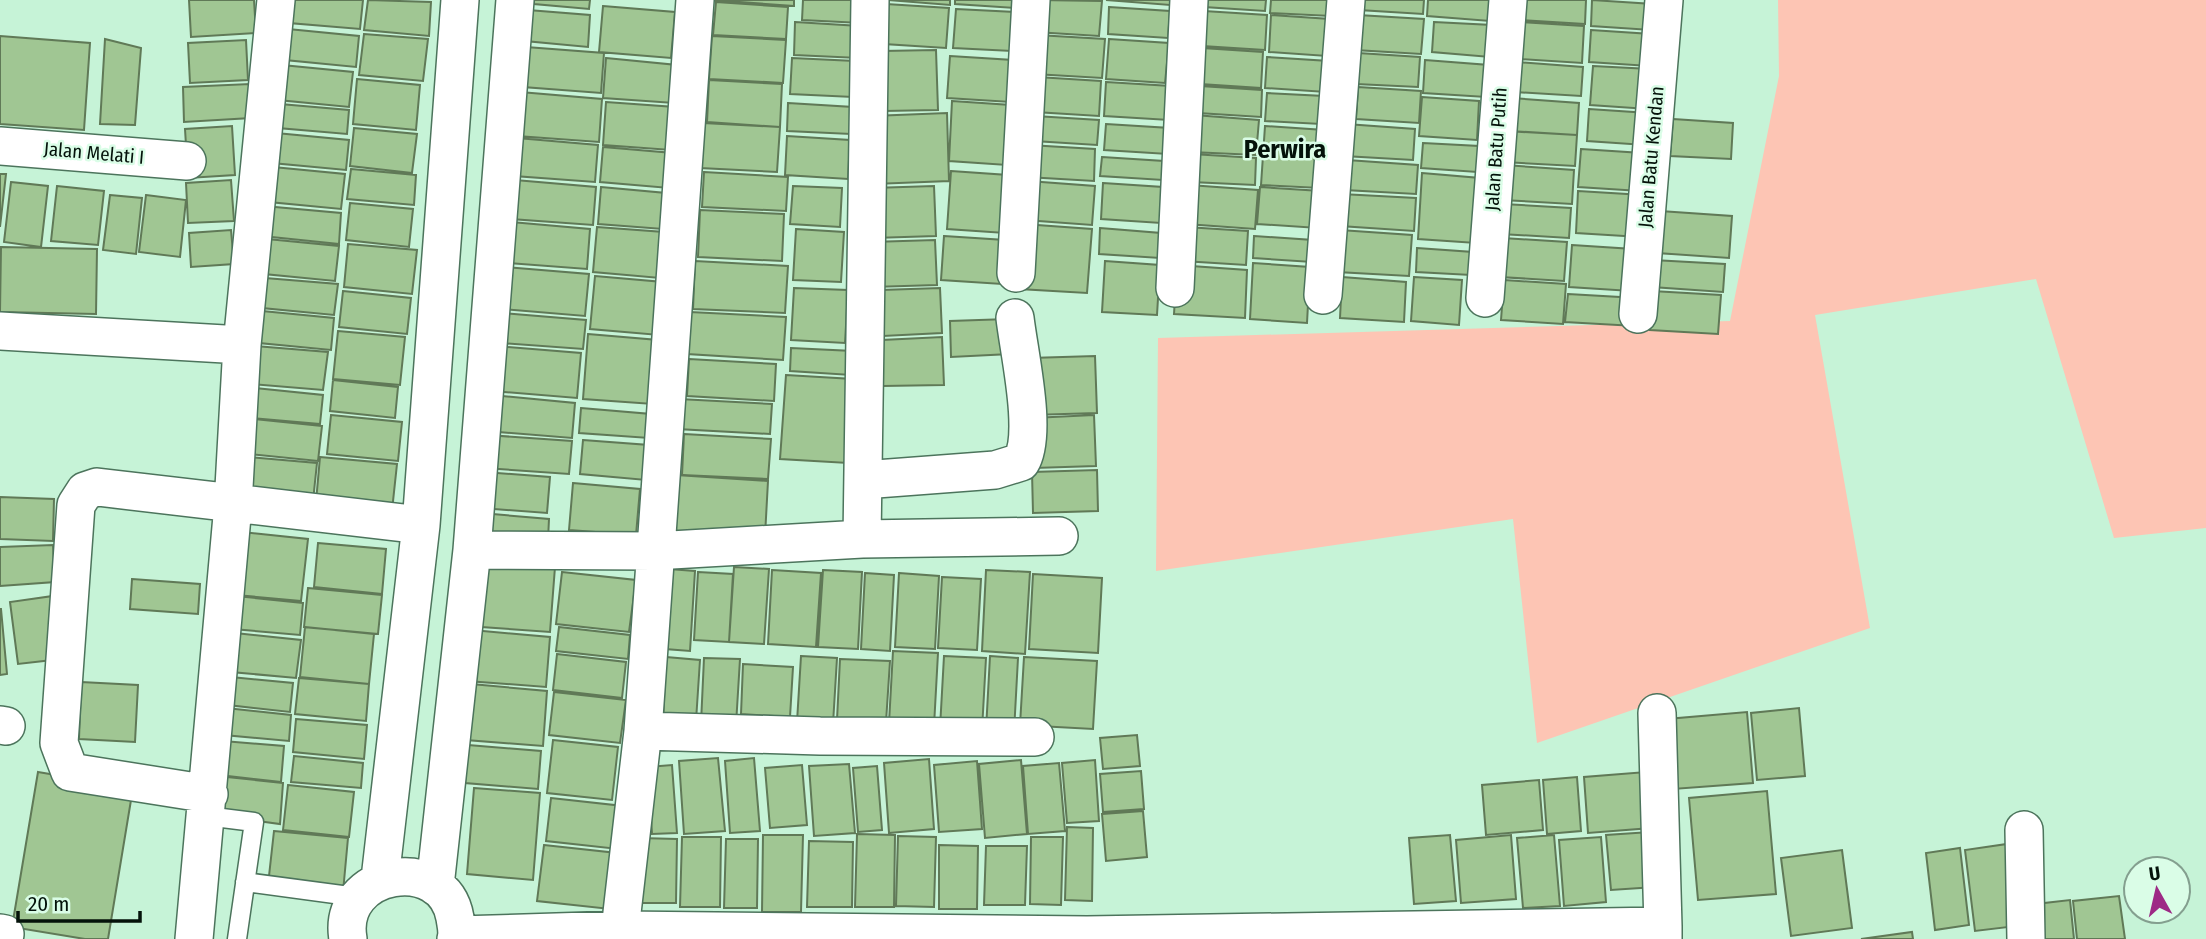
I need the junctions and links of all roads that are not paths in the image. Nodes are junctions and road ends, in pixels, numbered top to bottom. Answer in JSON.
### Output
{"nodes":[{"id":1,"x":276,"y":0,"type":"edge"},
{"id":2,"x":460,"y":0,"type":"edge"},
{"id":3,"x":515,"y":0,"type":"edge"},
{"id":4,"x":695,"y":0,"type":"edge"},
{"id":5,"x":870,"y":0,"type":"edge"},
{"id":6,"x":1031,"y":0,"type":"edge"},
{"id":7,"x":1189,"y":0,"type":"edge"},
{"id":8,"x":1346,"y":0,"type":"edge"},
{"id":9,"x":1508,"y":0,"type":"edge"},
{"id":10,"x":1664,"y":0,"type":"edge"},
{"id":11,"x":0,"y":146,"type":"edge"},
{"id":12,"x":187,"y":161,"type":"dead end"},
{"id":13,"x":444,"y":192,"type":"junction"},
{"id":14,"x":498,"y":196,"type":"junction"},
{"id":15,"x":1016,"y":273,"type":"dead end"},
{"id":16,"x":1175,"y":288,"type":"dead end"},
{"id":17,"x":1323,"y":295,"type":"dead end"},
{"id":18,"x":1485,"y":298,"type":"dead end"},
{"id":19,"x":1638,"y":314,"type":"dead end"},
{"id":20,"x":1015,"y":318,"type":"dead end"},
{"id":21,"x":0,"y":331,"type":"edge"},
{"id":22,"x":242,"y":345,"type":"junction"},
{"id":23,"x":863,"y":480,"type":"junction"},
{"id":24,"x":233,"y":505,"type":"junction"},
{"id":25,"x":421,"y":525,"type":"junction"},
{"id":26,"x":1059,"y":536,"type":"dead end"},
{"id":27,"x":862,"y":539,"type":"junction"},
{"id":28,"x":472,"y":550,"type":"junction"},
{"id":29,"x":654,"y":551,"type":"junction"},
{"id":30,"x":1657,"y":713,"type":"dead end"},
{"id":31,"x":643,"y":732,"type":"junction"},
{"id":32,"x":1035,"y":737,"type":"dead end"},
{"id":33,"x":208,"y":805,"type":"junction"},
{"id":34,"x":2024,"y":830,"type":"dead end"},
{"id":35,"x":245,"y":883,"type":"junction"},
{"id":36,"x":435,"y":886,"type":"junction"},
{"id":37,"x":368,"y":888,"type":"junction"},
{"id":38,"x":620,"y":930,"type":"junction"},
{"id":39,"x":1663,"y":933,"type":"edge"},
{"id":40,"x":1001,"y":936,"type":"edge"},
{"id":41,"x":457,"y":937,"type":"edge"},
{"id":42,"x":1155,"y":937,"type":"edge"},
{"id":43,"x":194,"y":939,"type":"edge"},
{"id":44,"x":237,"y":939,"type":"edge"},
{"id":45,"x":348,"y":939,"type":"edge"},
{"id":46,"x":2026,"y":939,"type":"edge"}],
"edges":[{"from":1,"to":22,"type":"street"},
{"from":2,"to":13,"type":"street"},
{"from":3,"to":14,"type":"street"},
{"from":4,"to":29,"type":"street"},
{"from":5,"to":23,"type":"street"},
{"from":6,"to":15,"type":"street"},
{"from":7,"to":16,"type":"street"},
{"from":8,"to":17,"type":"street"},
{"from":9,"to":18,"type":"street","name":"Jalan Batu Putih"},
{"from":10,"to":19,"type":"street","name":"Jalan Batu Kendan"},
{"from":11,"to":12,"type":"street","name":"Jalan Melati I"},
{"from":13,"to":14,"type":"street"},
{"from":13,"to":25,"type":"street"},
{"from":14,"to":28,"type":"street"},
{"from":20,"to":23,"type":"street"},
{"from":21,"to":22,"type":"street"},
{"from":22,"to":24,"type":"street"},
{"from":23,"to":27,"type":"street"},
{"from":24,"to":25,"type":"street"},
{"from":24,"to":33,"type":"street"},
{"from":24,"to":33,"type":"street"},
{"from":25,"to":37,"type":"street"},
{"from":26,"to":27,"type":"street"},
{"from":27,"to":29,"type":"street"},
{"from":28,"to":29,"type":"street"},
{"from":28,"to":36,"type":"street"},
{"from":29,"to":31,"type":"street"},
{"from":30,"to":39,"type":"street"},
{"from":31,"to":32,"type":"street"},
{"from":31,"to":38,"type":"street"},
{"from":33,"to":35,"type":"lane"},
{"from":33,"to":43,"type":"street"},
{"from":34,"to":46,"type":"street"},
{"from":35,"to":37,"type":"lane"},
{"from":35,"to":44,"type":"lane"},
{"from":36,"to":37,"type":"street"},
{"from":36,"to":41,"type":"street"},
{"from":37,"to":45,"type":"street"},
{"from":38,"to":40,"type":"street"},
{"from":38,"to":41,"type":"street"},
{"from":39,"to":42,"type":"street"},
{"from":40,"to":42,"type":"street"}]}
